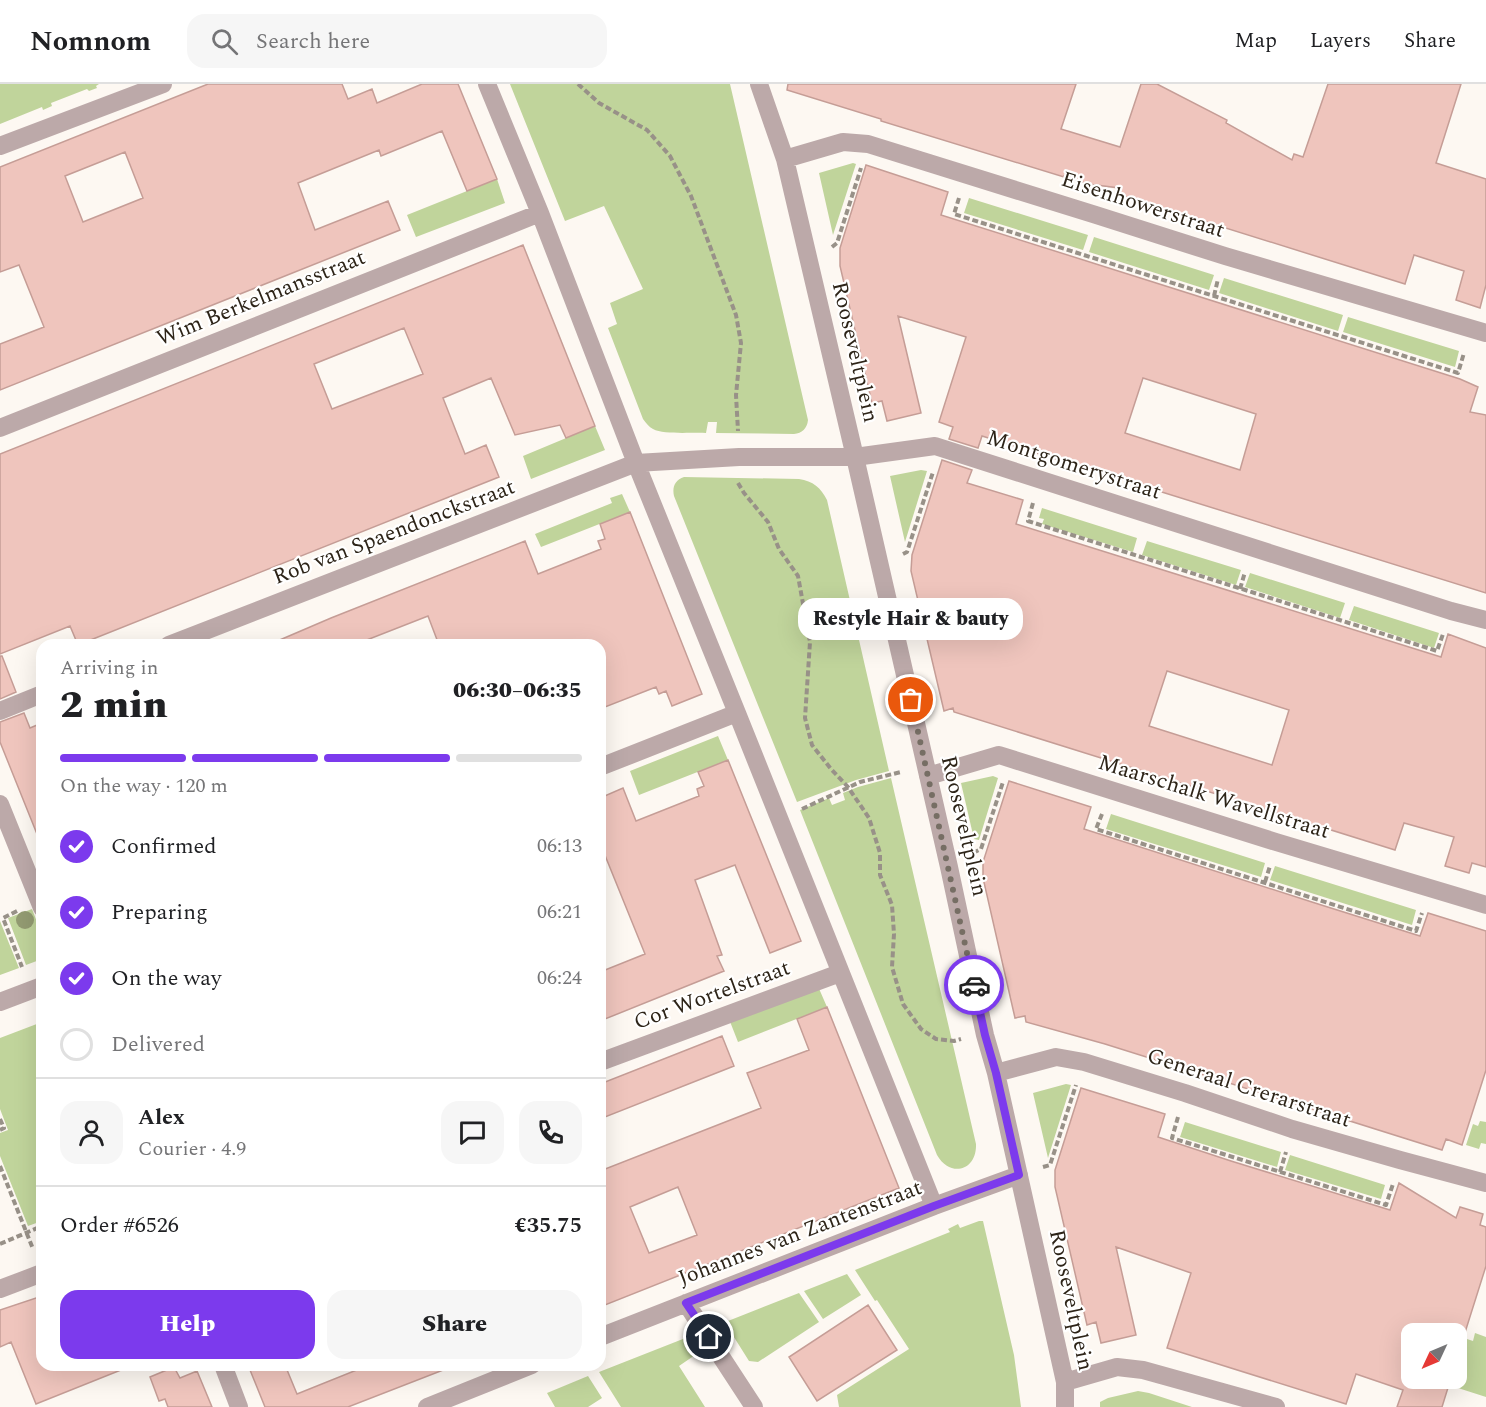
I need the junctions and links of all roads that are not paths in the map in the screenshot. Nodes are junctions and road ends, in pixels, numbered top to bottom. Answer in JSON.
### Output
{"nodes":[{"id":1,"x":163,"y":84,"type":"edge"},
{"id":2,"x":487,"y":84,"type":"edge"},
{"id":3,"x":759,"y":84,"type":"edge"},
{"id":4,"x":0,"y":146,"type":"edge"},
{"id":5,"x":785,"y":159,"type":"junction"},
{"id":6,"x":540,"y":213,"type":"junction"},
{"id":7,"x":1479,"y":331,"type":"edge"},
{"id":8,"x":0,"y":428,"type":"edge"},
{"id":9,"x":855,"y":457,"type":"junction"},
{"id":10,"x":636,"y":464,"type":"junction"},
{"id":11,"x":1486,"y":620,"type":"edge"},
{"id":12,"x":184,"y":639,"type":"edge"},
{"id":13,"x":36,"y":696,"type":"edge"},
{"id":14,"x":0,"y":711,"type":"edge"},
{"id":15,"x":737,"y":713,"type":"junction"},
{"id":16,"x":606,"y":765,"type":"edge"},
{"id":17,"x":927,"y":771,"type":"junction"},
{"id":18,"x":0,"y":804,"type":"edge"},
{"id":19,"x":36,"y":895,"type":"edge"},
{"id":20,"x":1486,"y":905,"type":"edge"},
{"id":21,"x":840,"y":973,"type":"junction"},
{"id":22,"x":36,"y":988,"type":"edge"},
{"id":23,"x":0,"y":1002,"type":"edge"},
{"id":24,"x":606,"y":1060,"type":"edge"},
{"id":25,"x":996,"y":1073,"type":"junction"},
{"id":26,"x":1019,"y":1175,"type":"junction"},
{"id":27,"x":1486,"y":1183,"type":"edge"},
{"id":28,"x":934,"y":1206,"type":"junction"},
{"id":29,"x":36,"y":1275,"type":"edge"},
{"id":30,"x":0,"y":1289,"type":"edge"},
{"id":31,"x":686,"y":1303,"type":"junction"},
{"id":32,"x":606,"y":1335,"type":"edge"},
{"id":33,"x":225,"y":1371,"type":"edge"},
{"id":34,"x":516,"y":1371,"type":"edge"},
{"id":35,"x":1065,"y":1382,"type":"junction"},
{"id":36,"x":239,"y":1407,"type":"edge"},
{"id":37,"x":427,"y":1407,"type":"edge"},
{"id":38,"x":754,"y":1407,"type":"edge"},
{"id":39,"x":1065,"y":1407,"type":"edge"},
{"id":40,"x":1276,"y":1407,"type":"edge"}],
"edges":[{"from":1,"to":4,"type":"street"},
{"from":2,"to":6,"type":"street"},
{"from":3,"to":5,"type":"street","name":"Rooseveltplein"},
{"from":5,"to":7,"type":"street","name":"Eisenhowerstraat"},
{"from":5,"to":9,"type":"street","name":"Rooseveltplein"},
{"from":6,"to":8,"type":"street","name":"Wim Berkelmansstraat"},
{"from":6,"to":10,"type":"street"},
{"from":9,"to":10,"type":"street","name":"Montgomerystraat"},
{"from":9,"to":11,"type":"street","name":"Montgomerystraat"},
{"from":9,"to":17,"type":"street","name":"Rooseveltplein"},
{"from":10,"to":12,"type":"street","name":"Rob van Spaendonckstraat"},
{"from":10,"to":15,"type":"street"},
{"from":13,"to":14,"type":"street"},
{"from":15,"to":16,"type":"street"},
{"from":15,"to":21,"type":"street"},
{"from":17,"to":20,"type":"street","name":"Maarschalk Wavellstraat"},
{"from":17,"to":25,"type":"street","name":"Rooseveltplein"},
{"from":18,"to":19,"type":"street"},
{"from":21,"to":24,"type":"street","name":"Cor Wortelstraat"},
{"from":21,"to":28,"type":"street"},
{"from":22,"to":23,"type":"street"},
{"from":25,"to":26,"type":"street","name":"Rooseveltplein"},
{"from":25,"to":27,"type":"street","name":"Generaal Crerarstraat"},
{"from":26,"to":28,"type":"street","name":"Johannes van Zantenstraat"},
{"from":26,"to":35,"type":"street","name":"Rooseveltplein"},
{"from":28,"to":31,"type":"street","name":"Johannes van Zantenstraat"},
{"from":29,"to":30,"type":"street"},
{"from":31,"to":32,"type":"street","name":"Johannes van Zantenstraat"},
{"from":31,"to":38,"type":"street"},
{"from":33,"to":36,"type":"street"},
{"from":34,"to":37,"type":"street"},
{"from":35,"to":39,"type":"street","name":"Rooseveltplein"},
{"from":35,"to":40,"type":"street"}]}
